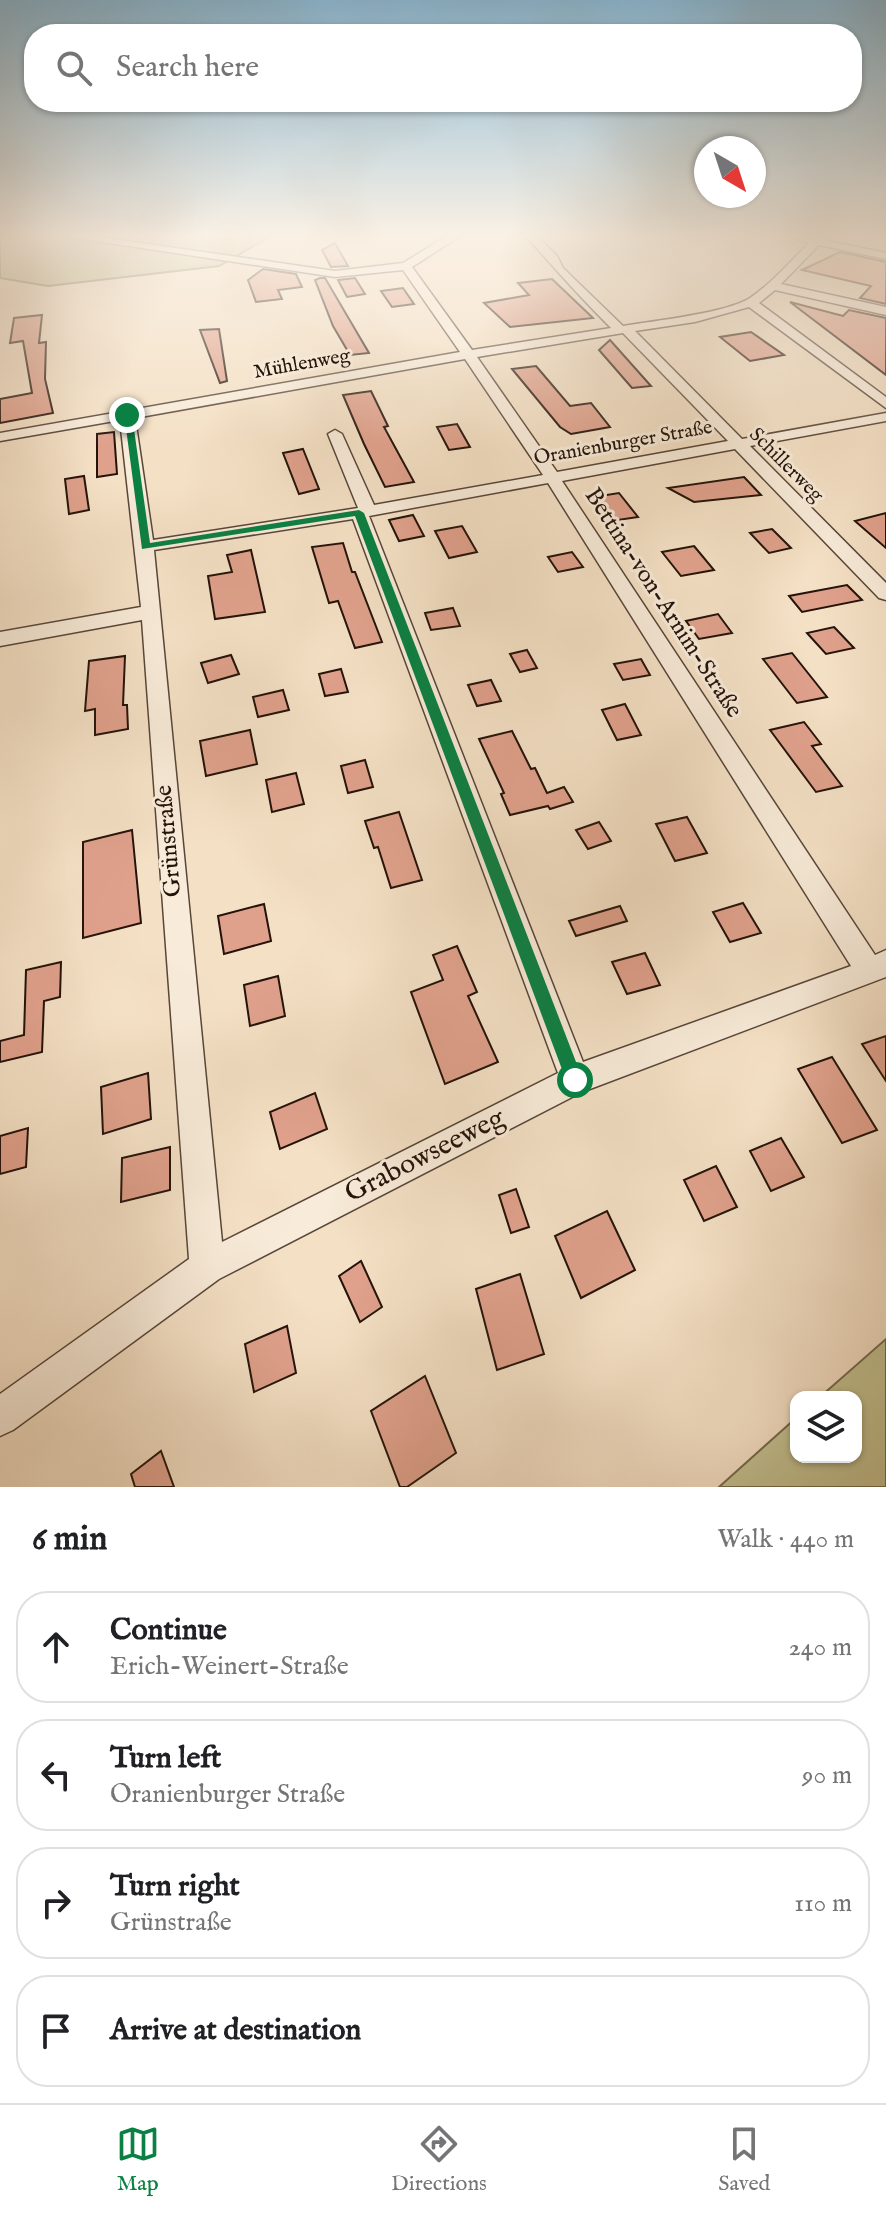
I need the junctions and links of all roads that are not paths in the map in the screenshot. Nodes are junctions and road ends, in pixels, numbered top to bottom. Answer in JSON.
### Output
{"nodes":[{"id":1,"x":435,"y":305,"type":"edge"},
{"id":2,"x":597,"y":305,"type":"edge"},
{"id":3,"x":742,"y":305,"type":"edge"},
{"id":4,"x":754,"y":305,"type":"edge"},
{"id":5,"x":861,"y":305,"type":"edge"},
{"id":6,"x":886,"y":311,"type":"edge"},
{"id":7,"x":622,"y":329,"type":"junction"},
{"id":8,"x":470,"y":354,"type":"junction"},
{"id":9,"x":886,"y":404,"type":"edge"},
{"id":10,"x":127,"y":415,"type":"junction"},
{"id":11,"x":886,"y":417,"type":"edge"},
{"id":12,"x":335,"y":434,"type":"dead end"},
{"id":13,"x":0,"y":437,"type":"edge"},
{"id":14,"x":737,"y":445,"type":"junction"},
{"id":15,"x":552,"y":478,"type":"junction"},
{"id":16,"x":364,"y":512,"type":"junction"},
{"id":17,"x":145,"y":546,"type":"junction"},
{"id":18,"x":886,"y":594,"type":"edge"},
{"id":19,"x":149,"y":612,"type":"junction"},
{"id":20,"x":0,"y":639,"type":"edge"},
{"id":21,"x":878,"y":967,"type":"edge"},
{"id":22,"x":575,"y":1080,"type":"junction"},
{"id":23,"x":207,"y":1267,"type":"junction"},
{"id":24,"x":0,"y":1417,"type":"edge"}],
"edges":[{"from":1,"to":8,"type":"street","name":"Bettina-von-Arnim-Straße"},
{"from":2,"to":7,"type":"street","name":"Schillerweg"},
{"from":3,"to":7,"type":"street","name":"Mühlenweg"},
{"from":4,"to":9,"type":"street"},
{"from":5,"to":6,"type":"street"},
{"from":7,"to":8,"type":"street","name":"Mühlenweg"},
{"from":7,"to":14,"type":"street","name":"Schillerweg"},
{"from":8,"to":10,"type":"street","name":"Mühlenweg"},
{"from":8,"to":15,"type":"street","name":"Bettina-von-Arnim-Straße"},
{"from":10,"to":13,"type":"street","name":"Mühlenweg"},
{"from":10,"to":17,"type":"street","name":"Grünstraße"},
{"from":11,"to":14,"type":"street","name":"Oranienburger Straße"},
{"from":12,"to":16,"type":"street"},
{"from":14,"to":15,"type":"street","name":"Oranienburger Straße"},
{"from":14,"to":18,"type":"street","name":"Schillerweg"},
{"from":15,"to":16,"type":"street","name":"Oranienburger Straße"},
{"from":15,"to":21,"type":"street","name":"Bettina-von-Arnim-Straße"},
{"from":16,"to":17,"type":"street","name":"Oranienburger Straße"},
{"from":16,"to":22,"type":"street"},
{"from":17,"to":19,"type":"street","name":"Grünstraße"},
{"from":19,"to":20,"type":"street"},
{"from":19,"to":23,"type":"street","name":"Grünstraße"},
{"from":21,"to":22,"type":"street","name":"Grabowseeweg"},
{"from":22,"to":23,"type":"street","name":"Grabowseeweg"},
{"from":23,"to":24,"type":"street","name":"Grabowseeweg"}]}
